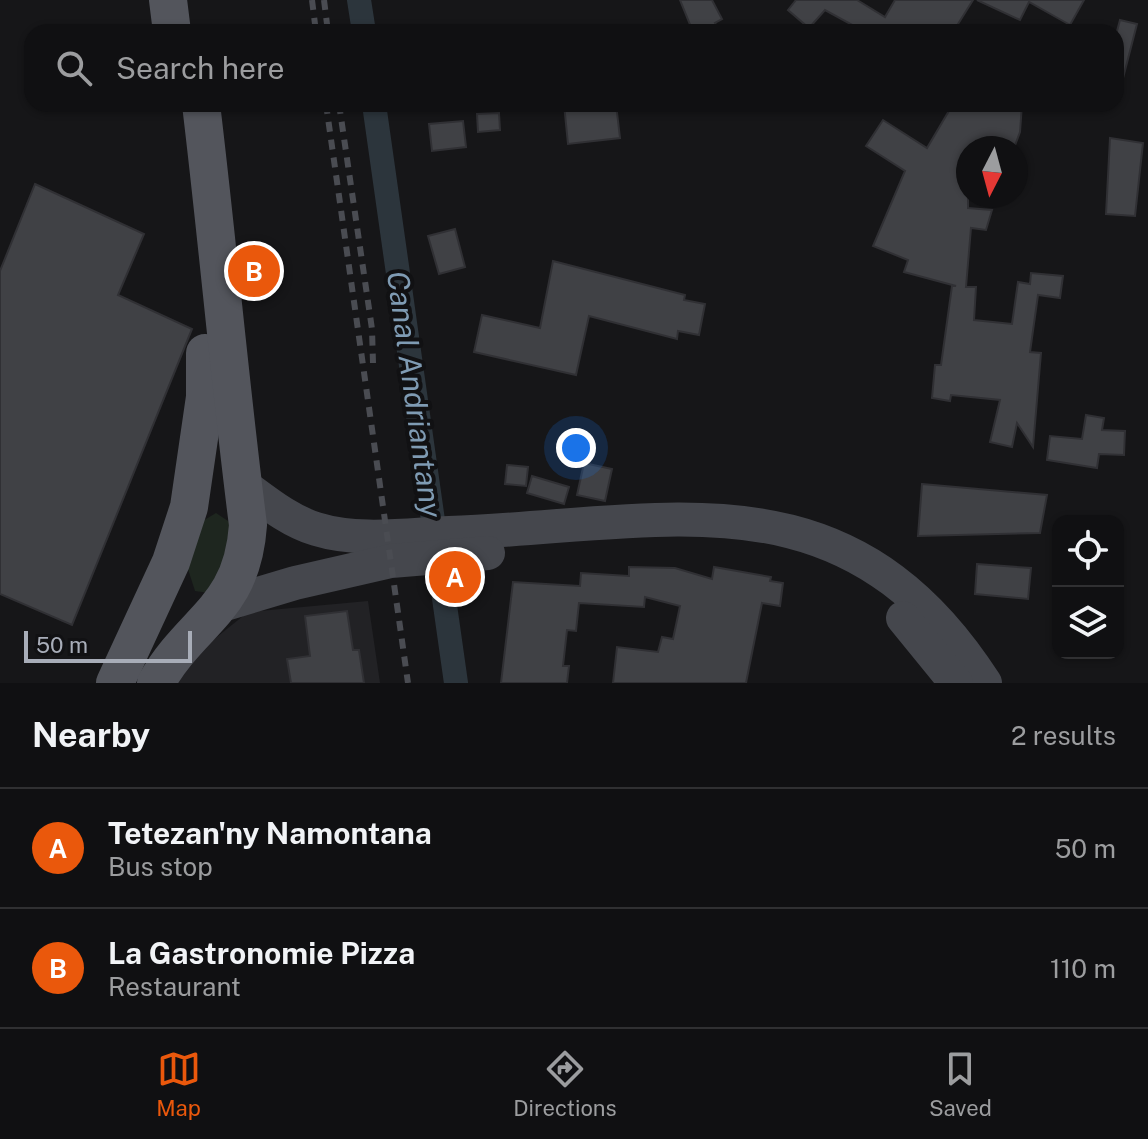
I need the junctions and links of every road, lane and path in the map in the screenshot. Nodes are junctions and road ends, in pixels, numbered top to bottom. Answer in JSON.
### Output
{"nodes":[{"id":1,"x":168,"y":0,"type":"edge"},
{"id":2,"x":188,"y":0,"type":"edge"},
{"id":3,"x":171,"y":24,"type":"edge"},
{"id":4,"x":191,"y":24,"type":"edge"},
{"id":5,"x":181,"y":112,"type":"edge"},
{"id":6,"x":202,"y":112,"type":"edge"},
{"id":7,"x":243,"y":485,"type":"junction"},
{"id":8,"x":189,"y":507,"type":"junction"},
{"id":9,"x":480,"y":542,"type":"junction"},
{"id":10,"x":409,"y":548,"type":"junction"},
{"id":11,"x":171,"y":562,"type":"junction"},
{"id":12,"x":222,"y":605,"type":"junction"},
{"id":13,"x":115,"y":683,"type":"edge"},
{"id":14,"x":156,"y":683,"type":"edge"},
{"id":15,"x":956,"y":683,"type":"edge"},
{"id":16,"x":985,"y":683,"type":"edge"}],
"edges":[{"from":1,"to":3,"type":"main road"},
{"from":2,"to":4,"type":"main road"},
{"from":5,"to":8,"type":"main road"},
{"from":6,"to":7,"type":"main road"},
{"from":7,"to":8,"type":"main road"},
{"from":7,"to":10,"type":"street"},
{"from":7,"to":12,"type":"main road"},
{"from":8,"to":11,"type":"main road"},
{"from":9,"to":10,"type":"street"},
{"from":9,"to":15,"type":"street"},
{"from":9,"to":16,"type":"street"},
{"from":10,"to":12,"type":"street"},
{"from":11,"to":12,"type":"main road"},
{"from":11,"to":13,"type":"main road"},
{"from":12,"to":14,"type":"main road"}]}
